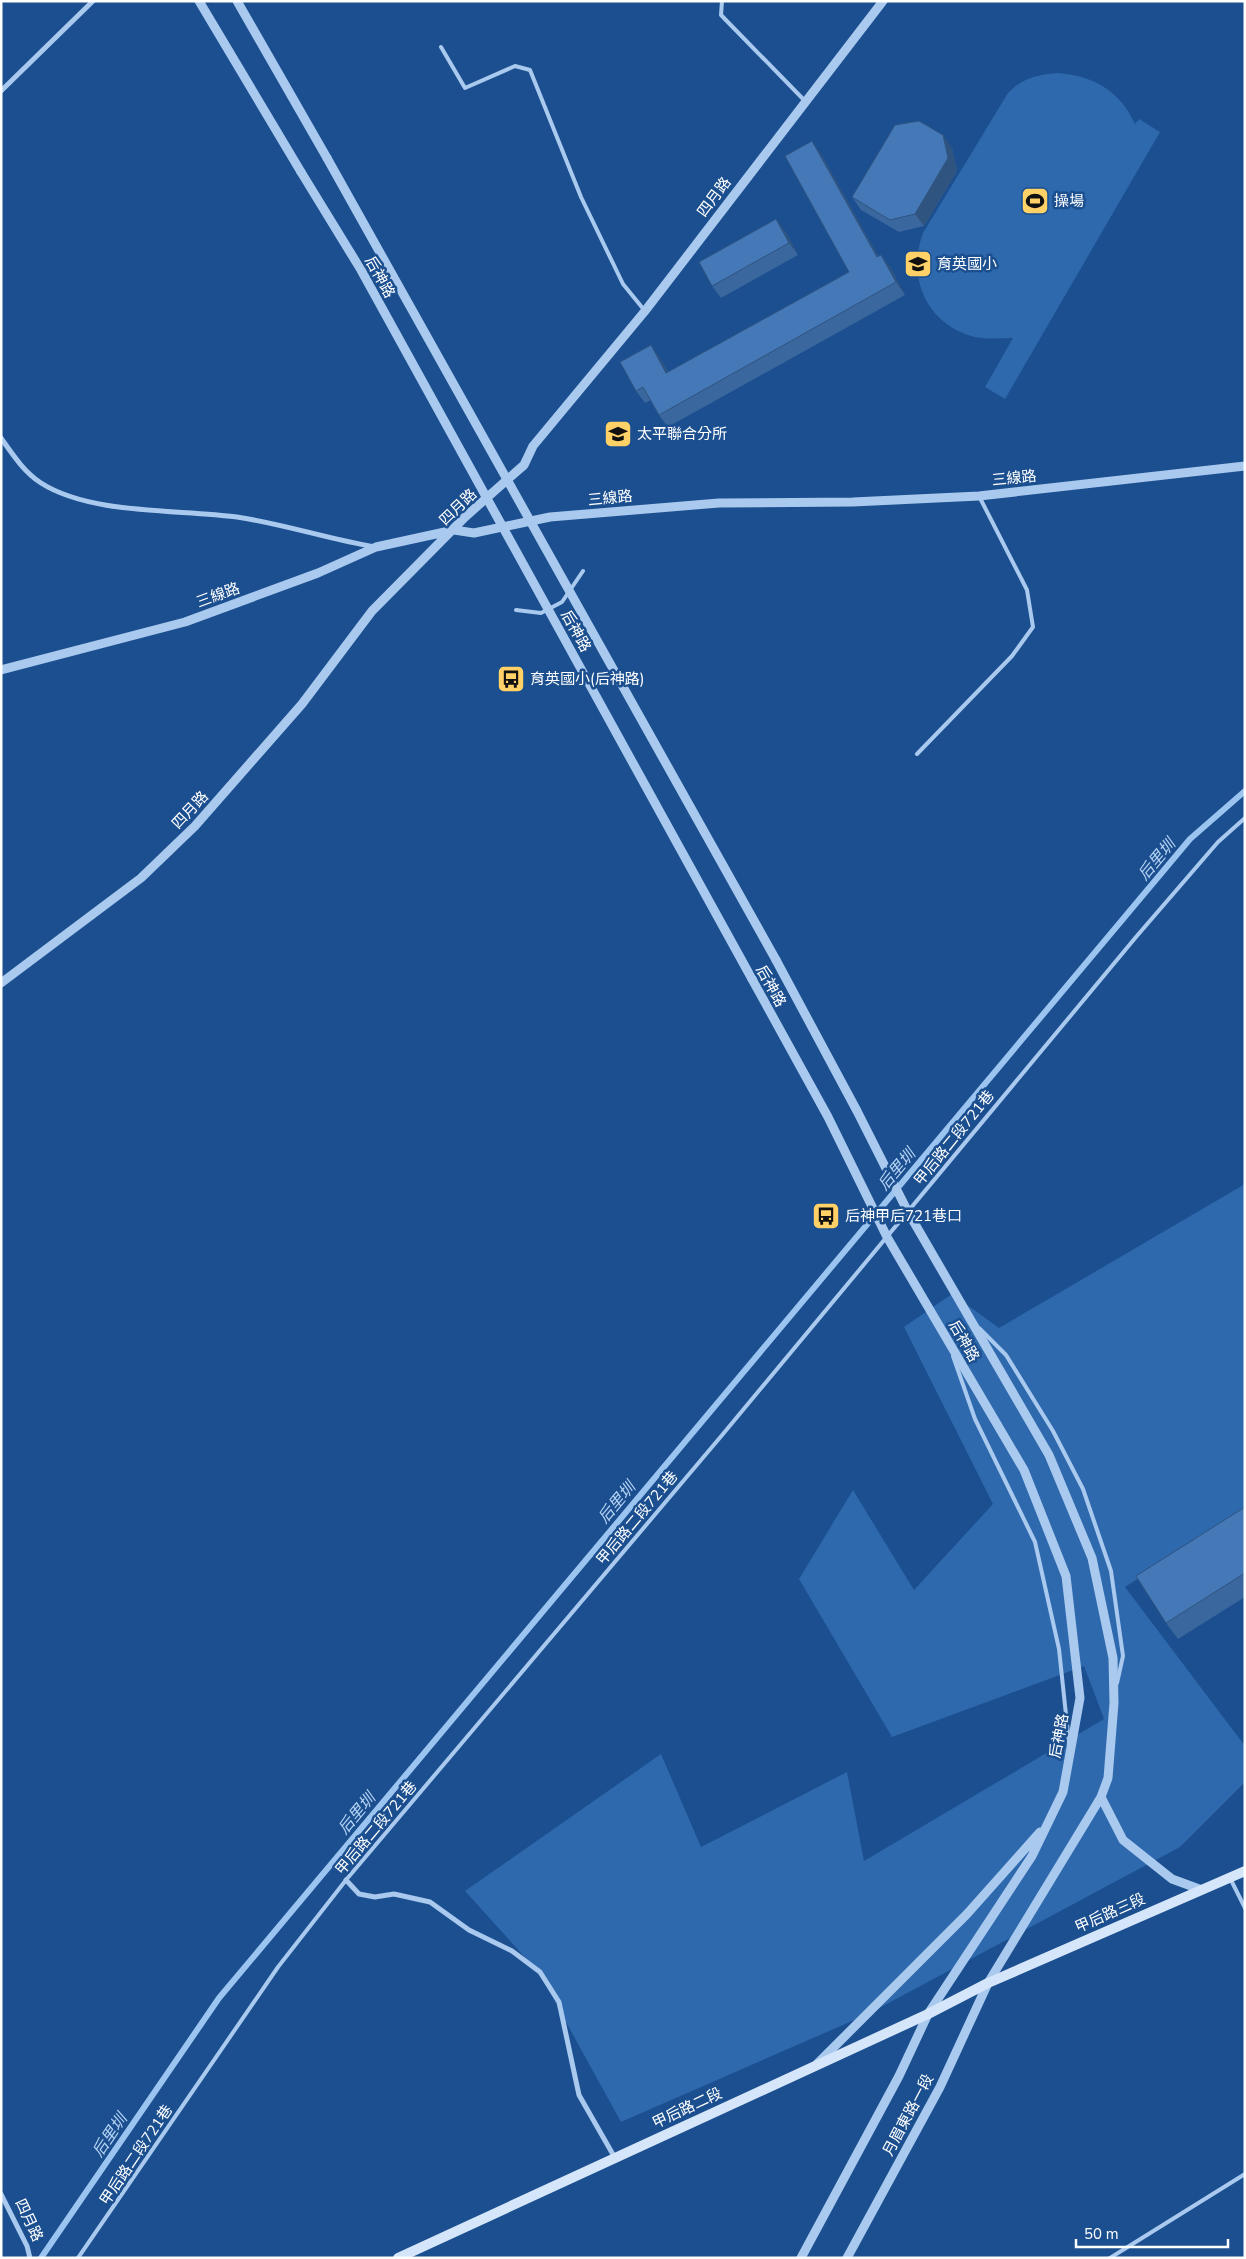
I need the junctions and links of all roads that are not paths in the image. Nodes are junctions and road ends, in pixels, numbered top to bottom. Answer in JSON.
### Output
{"nodes":[{"id":1,"x":93,"y":1,"type":"edge"},
{"id":2,"x":198,"y":1,"type":"edge"},
{"id":3,"x":237,"y":1,"type":"edge"},
{"id":4,"x":722,"y":1,"type":"edge"},
{"id":5,"x":883,"y":1,"type":"edge"},
{"id":6,"x":441,"y":47,"type":"dead end"},
{"id":7,"x":1,"y":91,"type":"edge"},
{"id":8,"x":806,"y":101,"type":"junction"},
{"id":9,"x":645,"y":311,"type":"junction"},
{"id":10,"x":1,"y":438,"type":"edge"},
{"id":11,"x":1245,"y":466,"type":"edge"},
{"id":12,"x":979,"y":496,"type":"junction"},
{"id":13,"x":454,"y":530,"type":"junction"},
{"id":14,"x":376,"y":547,"type":"junction"},
{"id":15,"x":583,"y":570,"type":"dead end"},
{"id":16,"x":516,"y":610,"type":"dead end"},
{"id":17,"x":1,"y":670,"type":"edge"},
{"id":18,"x":917,"y":754,"type":"dead end"},
{"id":19,"x":1245,"y":818,"type":"edge"},
{"id":20,"x":1,"y":983,"type":"edge"},
{"id":21,"x":908,"y":1212,"type":"junction"},
{"id":22,"x":887,"y":1237,"type":"junction"},
{"id":23,"x":972,"y":1320,"type":"junction"},
{"id":24,"x":948,"y":1342,"type":"junction"},
{"id":25,"x":1114,"y":1695,"type":"junction"},
{"id":26,"x":1070,"y":1751,"type":"junction"},
{"id":27,"x":1101,"y":1797,"type":"junction"},
{"id":28,"x":1047,"y":1824,"type":"junction"},
{"id":29,"x":1245,"y":1871,"type":"edge"},
{"id":30,"x":1230,"y":1878,"type":"junction"},
{"id":31,"x":346,"y":1880,"type":"junction"},
{"id":32,"x":1202,"y":1890,"type":"junction"},
{"id":33,"x":1245,"y":1908,"type":"edge"},
{"id":34,"x":988,"y":1983,"type":"junction"},
{"id":35,"x":928,"y":2014,"type":"junction"},
{"id":36,"x":816,"y":2065,"type":"junction"},
{"id":37,"x":615,"y":2158,"type":"junction"},
{"id":38,"x":1245,"y":2174,"type":"edge"},
{"id":39,"x":1,"y":2194,"type":"edge"},
{"id":40,"x":30,"y":2258,"type":"edge"},
{"id":41,"x":78,"y":2258,"type":"edge"},
{"id":42,"x":398,"y":2258,"type":"edge"},
{"id":43,"x":801,"y":2258,"type":"edge"},
{"id":44,"x":847,"y":2258,"type":"edge"},
{"id":45,"x":1110,"y":2258,"type":"edge"}],
"edges":[{"from":1,"to":7,"type":"street"},
{"from":2,"to":22,"type":"street","name":"后神路","bridge":true},
{"from":3,"to":21,"type":"street","name":"后神路","bridge":true},
{"from":4,"to":8,"type":"lane"},
{"from":5,"to":8,"type":"street","name":"四月路"},
{"from":6,"to":9,"type":"lane"},
{"from":8,"to":9,"type":"street","name":"四月路"},
{"from":9,"to":13,"type":"street","name":"四月路"},
{"from":10,"to":14,"type":"street"},
{"from":11,"to":12,"type":"street","name":"三線路"},
{"from":12,"to":13,"type":"street","name":"三線路"},
{"from":12,"to":18,"type":"lane"},
{"from":13,"to":14,"type":"street","name":"三線路"},
{"from":13,"to":20,"type":"street","name":"四月路"},
{"from":14,"to":17,"type":"street","name":"三線路"},
{"from":15,"to":16,"type":"lane"},
{"from":19,"to":21,"type":"lane","name":"甲后路二段721巷"},
{"from":21,"to":22,"type":"lane","name":"甲后路二段721巷"},
{"from":21,"to":23,"type":"street","name":"后神路"},
{"from":22,"to":24,"type":"street","name":"后神路"},
{"from":22,"to":31,"type":"lane","name":"甲后路二段721巷"},
{"from":23,"to":25,"type":"street","name":"后神路"},
{"from":23,"to":25,"type":"lane"},
{"from":24,"to":26,"type":"lane"},
{"from":24,"to":26,"type":"street","name":"后神路"},
{"from":25,"to":27,"type":"street","name":"后神路"},
{"from":26,"to":28,"type":"street","name":"后神路"},
{"from":27,"to":32,"type":"street"},
{"from":27,"to":34,"type":"street","name":"后神路"},
{"from":28,"to":35,"type":"street","name":"后神路"},
{"from":28,"to":36,"type":"street"},
{"from":29,"to":30,"type":"main road","name":"甲后路三段"},
{"from":30,"to":32,"type":"main road","name":"甲后路三段"},
{"from":30,"to":33,"type":"lane"},
{"from":31,"to":37,"type":"street"},
{"from":31,"to":41,"type":"lane","name":"甲后路二段721巷"},
{"from":32,"to":34,"type":"main road","name":"甲后路三段"},
{"from":34,"to":35,"type":"main road","name":"甲后路二段"},
{"from":34,"to":44,"type":"street","name":"月眉東路一段"},
{"from":35,"to":36,"type":"main road","name":"甲后路二段"},
{"from":35,"to":43,"type":"street","name":"月眉東路一段"},
{"from":36,"to":37,"type":"main road","name":"甲后路二段"},
{"from":37,"to":42,"type":"main road","name":"甲后路二段"},
{"from":38,"to":45,"type":"lane"},
{"from":39,"to":40,"type":"street","name":"四月路"}]}
